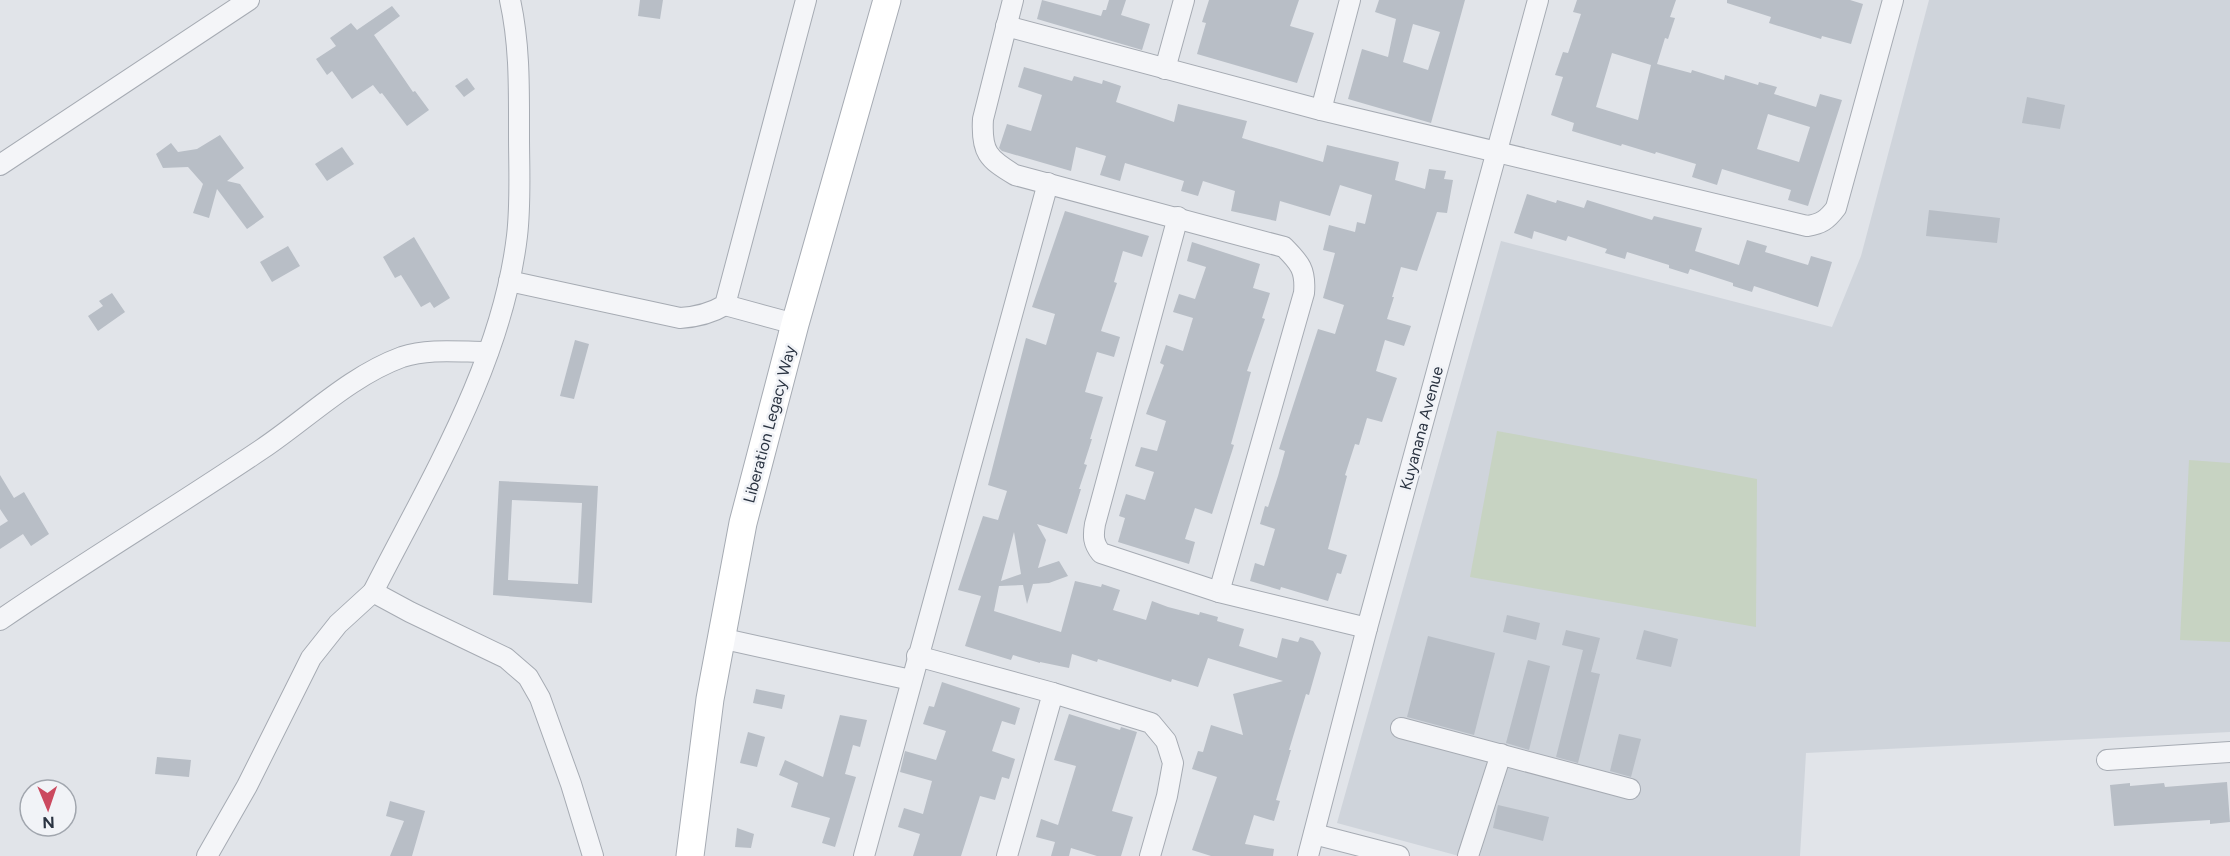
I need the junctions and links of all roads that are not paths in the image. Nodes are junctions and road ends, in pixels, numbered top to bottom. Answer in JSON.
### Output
{"nodes":[{"id":1,"x":249,"y":0,"type":"edge"},
{"id":2,"x":510,"y":0,"type":"edge"},
{"id":3,"x":806,"y":0,"type":"edge"},
{"id":4,"x":887,"y":0,"type":"edge"},
{"id":5,"x":1013,"y":0,"type":"edge"},
{"id":6,"x":1184,"y":0,"type":"edge"},
{"id":7,"x":1350,"y":0,"type":"edge"},
{"id":8,"x":1538,"y":0,"type":"edge"},
{"id":9,"x":1893,"y":0,"type":"edge"},
{"id":10,"x":1006,"y":26,"type":"junction"},
{"id":11,"x":1165,"y":69,"type":"junction"},
{"id":12,"x":1321,"y":110,"type":"junction"},
{"id":13,"x":1496,"y":153,"type":"junction"},
{"id":14,"x":0,"y":165,"type":"edge"},
{"id":15,"x":1048,"y":183,"type":"junction"},
{"id":16,"x":1178,"y":217,"type":"junction"},
{"id":17,"x":509,"y":281,"type":"junction"},
{"id":18,"x":725,"y":305,"type":"junction"},
{"id":19,"x":795,"y":324,"type":"junction"},
{"id":20,"x":488,"y":352,"type":"junction"},
{"id":21,"x":1219,"y":591,"type":"junction"},
{"id":22,"x":373,"y":592,"type":"junction"},
{"id":23,"x":0,"y":620,"type":"edge"},
{"id":24,"x":1367,"y":628,"type":"junction"},
{"id":25,"x":720,"y":638,"type":"junction"},
{"id":26,"x":917,"y":656,"type":"junction"},
{"id":27,"x":911,"y":680,"type":"junction"},
{"id":28,"x":1053,"y":693,"type":"junction"},
{"id":29,"x":1401,"y":728,"type":"dead end"},
{"id":30,"x":2230,"y":752,"type":"edge"},
{"id":31,"x":1501,"y":754,"type":"junction"},
{"id":32,"x":2107,"y":760,"type":"dead end"},
{"id":33,"x":1630,"y":789,"type":"dead end"},
{"id":34,"x":1314,"y":834,"type":"junction"},
{"id":35,"x":207,"y":856,"type":"edge"},
{"id":36,"x":593,"y":856,"type":"edge"},
{"id":37,"x":690,"y":856,"type":"edge"},
{"id":38,"x":864,"y":856,"type":"edge"},
{"id":39,"x":1007,"y":856,"type":"edge"},
{"id":40,"x":1150,"y":856,"type":"edge"},
{"id":41,"x":1308,"y":856,"type":"edge"},
{"id":42,"x":1399,"y":856,"type":"edge"},
{"id":43,"x":1468,"y":856,"type":"edge"}],
"edges":[{"from":1,"to":14,"type":"street"},
{"from":2,"to":17,"type":"street"},
{"from":3,"to":18,"type":"street"},
{"from":4,"to":19,"type":"main road","name":"Liberation Legacy Way"},
{"from":5,"to":10,"type":"street"},
{"from":6,"to":11,"type":"street"},
{"from":7,"to":12,"type":"street"},
{"from":8,"to":13,"type":"street","name":"Kuyanana Avenue"},
{"from":9,"to":13,"type":"street"},
{"from":10,"to":11,"type":"street"},
{"from":10,"to":15,"type":"street"},
{"from":11,"to":12,"type":"street"},
{"from":12,"to":13,"type":"street"},
{"from":13,"to":24,"type":"street","name":"Kuyanana Avenue"},
{"from":15,"to":16,"type":"street"},
{"from":15,"to":26,"type":"street"},
{"from":16,"to":21,"type":"street"},
{"from":16,"to":21,"type":"street"},
{"from":17,"to":18,"type":"street"},
{"from":17,"to":20,"type":"street"},
{"from":18,"to":19,"type":"street"},
{"from":19,"to":25,"type":"main road","name":"Liberation Legacy Way"},
{"from":20,"to":22,"type":"street"},
{"from":20,"to":23,"type":"street"},
{"from":21,"to":24,"type":"street"},
{"from":22,"to":35,"type":"street"},
{"from":22,"to":36,"type":"street"},
{"from":24,"to":34,"type":"street","name":"Kuyanana Avenue"},
{"from":25,"to":27,"type":"street"},
{"from":25,"to":37,"type":"main road","name":"Liberation Legacy Way"},
{"from":26,"to":27,"type":"street"},
{"from":26,"to":28,"type":"street"},
{"from":27,"to":38,"type":"street"},
{"from":28,"to":39,"type":"street"},
{"from":28,"to":40,"type":"street"},
{"from":29,"to":31,"type":"street"},
{"from":30,"to":32,"type":"street"},
{"from":31,"to":33,"type":"street"},
{"from":31,"to":43,"type":"street"},
{"from":34,"to":41,"type":"street","name":"Kuyanana Avenue"},
{"from":34,"to":42,"type":"street"}]}
